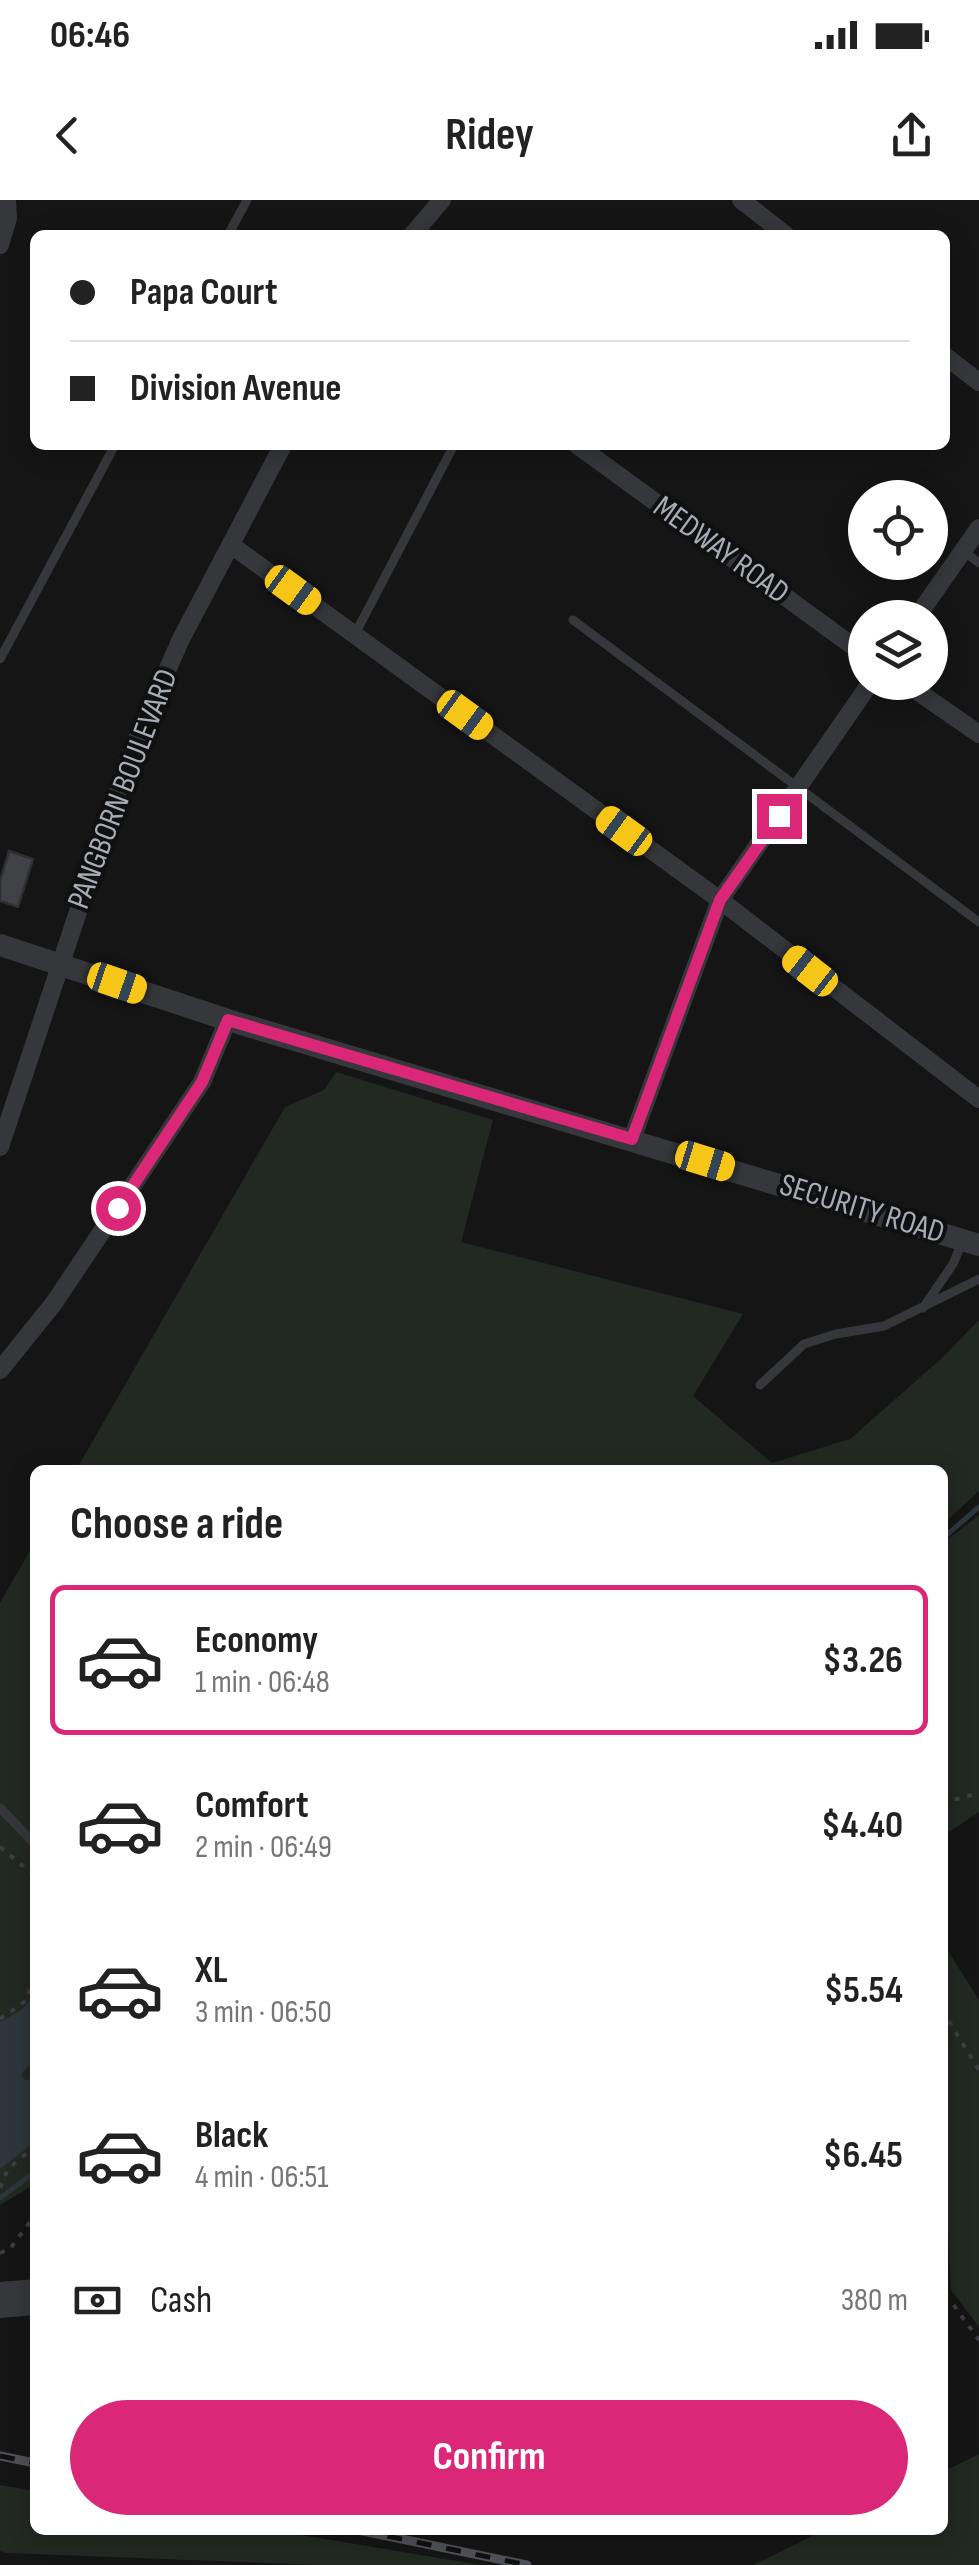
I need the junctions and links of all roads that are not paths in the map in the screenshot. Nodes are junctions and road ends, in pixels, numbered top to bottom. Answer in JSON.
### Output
{"nodes":[{"id":1,"x":7,"y":200,"type":"edge"},
{"id":2,"x":247,"y":200,"type":"edge"},
{"id":3,"x":442,"y":200,"type":"edge"},
{"id":4,"x":740,"y":200,"type":"edge"},
{"id":5,"x":231,"y":230,"type":"edge"},
{"id":6,"x":416,"y":230,"type":"edge"},
{"id":7,"x":779,"y":230,"type":"edge"},
{"id":8,"x":0,"y":246,"type":"edge"},
{"id":9,"x":950,"y":360,"type":"edge"},
{"id":10,"x":979,"y":382,"type":"edge"},
{"id":11,"x":112,"y":450,"type":"edge"},
{"id":12,"x":280,"y":450,"type":"edge"},
{"id":13,"x":451,"y":450,"type":"edge"},
{"id":14,"x":584,"y":450,"type":"edge"},
{"id":15,"x":979,"y":528,"type":"edge"},
{"id":16,"x":230,"y":545,"type":"junction"},
{"id":17,"x":963,"y":550,"type":"junction"},
{"id":18,"x":979,"y":562,"type":"edge"},
{"id":19,"x":928,"y":600,"type":"edge"},
{"id":20,"x":573,"y":620,"type":"dead end"},
{"id":21,"x":355,"y":634,"type":"junction"},
{"id":22,"x":848,"y":642,"type":"edge"},
{"id":23,"x":0,"y":659,"type":"edge"},
{"id":24,"x":859,"y":700,"type":"edge"},
{"id":25,"x":930,"y":700,"type":"edge"},
{"id":26,"x":979,"y":734,"type":"edge"},
{"id":27,"x":799,"y":788,"type":"junction"},
{"id":28,"x":720,"y":900,"type":"junction"},
{"id":29,"x":979,"y":922,"type":"edge"},
{"id":30,"x":0,"y":945,"type":"edge"},
{"id":31,"x":60,"y":964,"type":"junction"},
{"id":32,"x":228,"y":1020,"type":"junction"},
{"id":33,"x":979,"y":1099,"type":"edge"},
{"id":34,"x":632,"y":1139,"type":"junction"},
{"id":35,"x":0,"y":1147,"type":"edge"},
{"id":36,"x":971,"y":1242,"type":"edge"},
{"id":37,"x":979,"y":1279,"type":"edge"},
{"id":38,"x":921,"y":1310,"type":"junction"},
{"id":39,"x":0,"y":1370,"type":"edge"},
{"id":40,"x":760,"y":1384,"type":"dead end"},
{"id":41,"x":0,"y":1808,"type":"edge"},
{"id":42,"x":30,"y":1839,"type":"edge"},
{"id":43,"x":30,"y":2288,"type":"edge"},
{"id":44,"x":0,"y":2291,"type":"edge"},
{"id":45,"x":30,"y":2306,"type":"edge"},
{"id":46,"x":0,"y":2309,"type":"edge"}],
"edges":[{"from":1,"to":8,"type":"street"},
{"from":2,"to":5,"type":"lane"},
{"from":3,"to":6,"type":"street"},
{"from":4,"to":7,"type":"street"},
{"from":9,"to":10,"type":"street"},
{"from":11,"to":23,"type":"lane"},
{"from":12,"to":16,"type":"street","name":"PANGBORN BOULEVARD"},
{"from":13,"to":21,"type":"lane"},
{"from":14,"to":22,"type":"street","name":"MEDWAY ROAD"},
{"from":15,"to":17,"type":"street"},
{"from":16,"to":21,"type":"street"},
{"from":16,"to":31,"type":"street","name":"PANGBORN BOULEVARD"},
{"from":17,"to":18,"type":"lane"},
{"from":17,"to":19,"type":"street"},
{"from":20,"to":27,"type":"lane"},
{"from":21,"to":28,"type":"street"},
{"from":24,"to":27,"type":"street"},
{"from":25,"to":26,"type":"street"},
{"from":27,"to":28,"type":"street"},
{"from":27,"to":29,"type":"lane"},
{"from":28,"to":33,"type":"street"},
{"from":28,"to":34,"type":"street"},
{"from":30,"to":31,"type":"street","name":"SECURITY ROAD"},
{"from":31,"to":32,"type":"street","name":"SECURITY ROAD"},
{"from":31,"to":35,"type":"street","name":"PANGBORN BOULEVARD"},
{"from":32,"to":34,"type":"street","name":"SECURITY ROAD"},
{"from":32,"to":39,"type":"street"},
{"from":34,"to":36,"type":"street","name":"SECURITY ROAD"},
{"from":36,"to":38,"type":"lane"},
{"from":37,"to":38,"type":"lane"},
{"from":38,"to":40,"type":"lane"},
{"from":41,"to":42,"type":"lane"},
{"from":43,"to":44,"type":"street"},
{"from":45,"to":46,"type":"street"}]}
